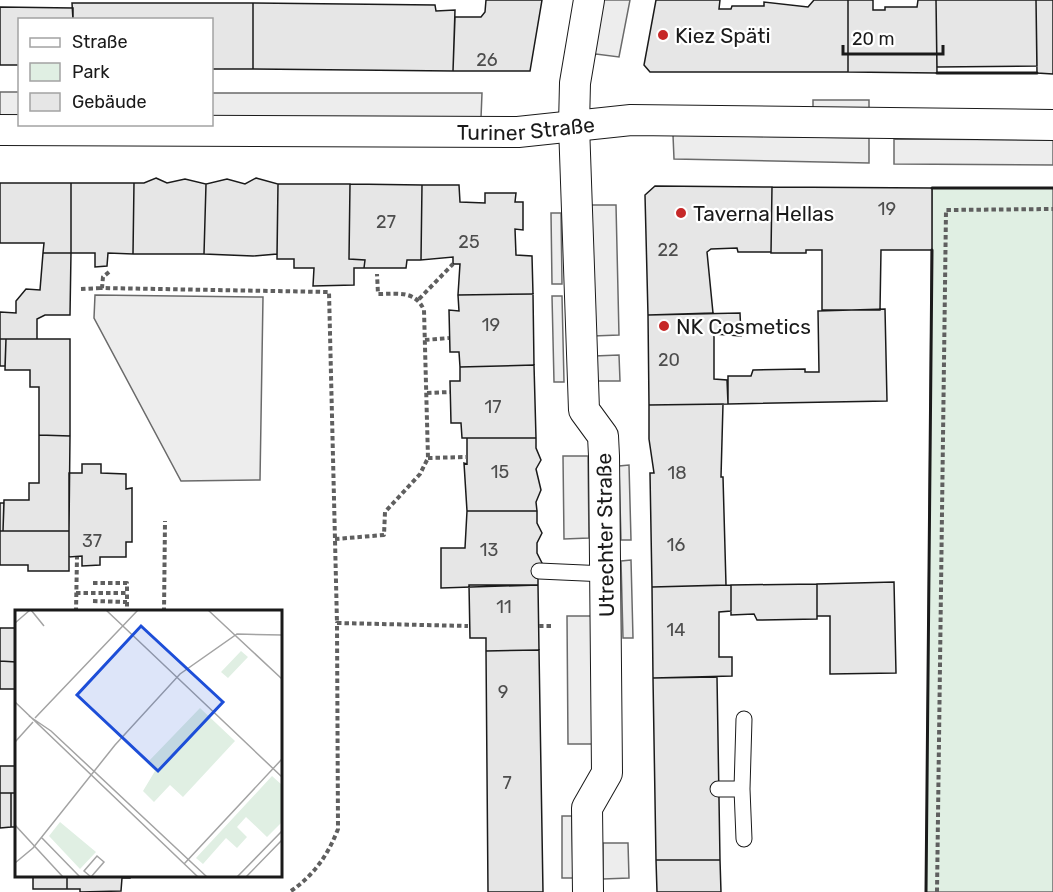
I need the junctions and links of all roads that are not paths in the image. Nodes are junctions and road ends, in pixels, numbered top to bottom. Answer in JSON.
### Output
{"nodes":[{"id":1,"x":590,"y":0,"type":"edge"},
{"id":2,"x":574,"y":125,"type":"junction"},
{"id":3,"x":1053,"y":126,"type":"edge"},
{"id":4,"x":0,"y":130,"type":"edge"},
{"id":5,"x":539,"y":571,"type":"dead end"},
{"id":6,"x":606,"y":574,"type":"junction"},
{"id":7,"x":744,"y":719,"type":"dead end"},
{"id":8,"x":718,"y":789,"type":"dead end"},
{"id":9,"x":742,"y":789,"type":"junction"},
{"id":10,"x":744,"y":839,"type":"dead end"},
{"id":11,"x":588,"y":892,"type":"edge"}],
"edges":[{"from":1,"to":2,"type":"street","name":"Utrechter Straße"},
{"from":2,"to":3,"type":"street","name":"Turiner Straße"},
{"from":2,"to":4,"type":"street","name":"Turiner Straße"},
{"from":2,"to":6,"type":"street","name":"Utrechter Straße"},
{"from":5,"to":6,"type":"lane"},
{"from":6,"to":11,"type":"street","name":"Utrechter Straße"},
{"from":7,"to":9,"type":"lane"},
{"from":8,"to":9,"type":"lane"},
{"from":9,"to":10,"type":"lane"}]}
